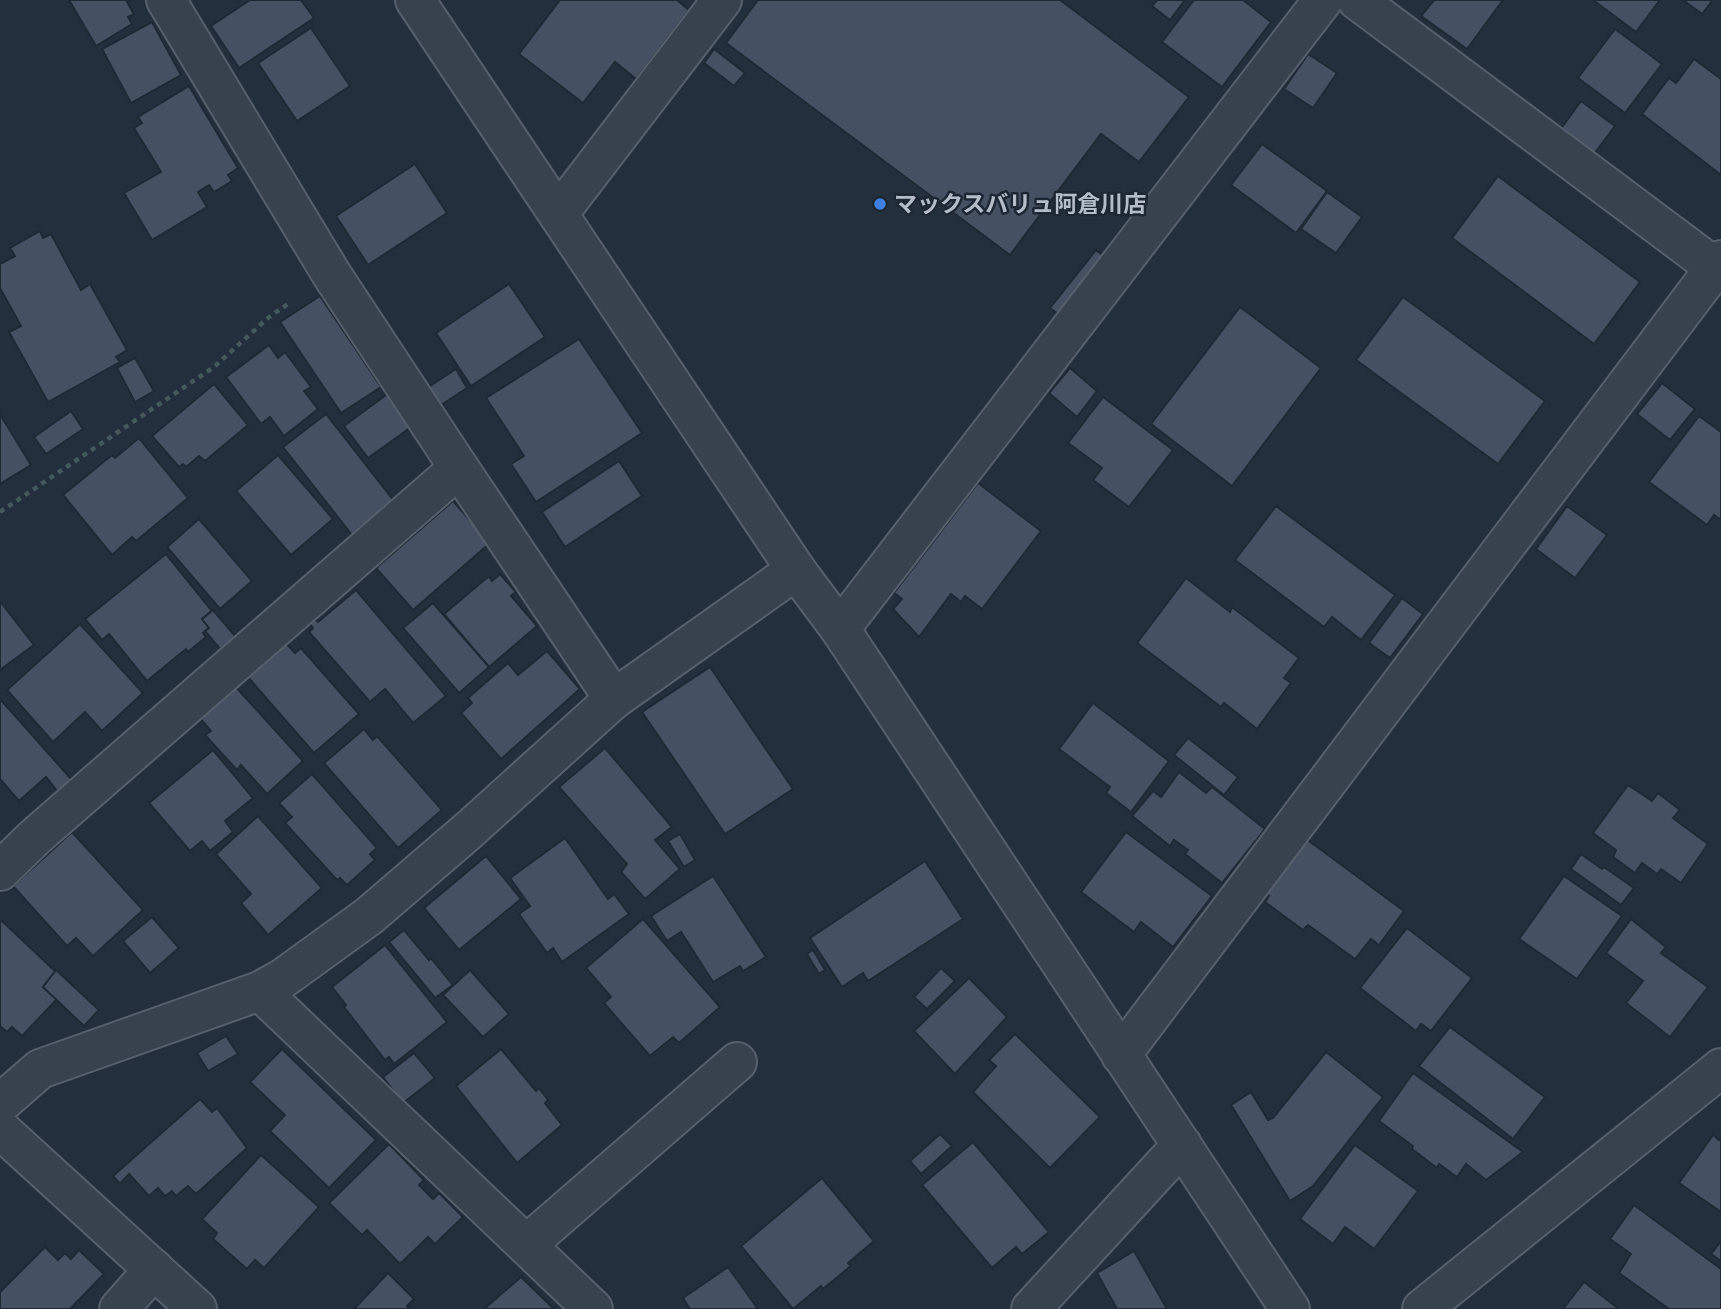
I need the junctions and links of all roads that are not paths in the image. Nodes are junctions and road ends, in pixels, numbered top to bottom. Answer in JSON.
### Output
{"nodes":[{"id":1,"x":166,"y":0,"type":"edge"},
{"id":2,"x":415,"y":0,"type":"edge"},
{"id":3,"x":722,"y":0,"type":"edge"},
{"id":4,"x":1323,"y":0,"type":"edge"},
{"id":5,"x":1357,"y":0,"type":"edge"},
{"id":6,"x":559,"y":213,"type":"junction"},
{"id":7,"x":1719,"y":267,"type":"edge"},
{"id":8,"x":459,"y":468,"type":"junction"},
{"id":9,"x":796,"y":570,"type":"junction"},
{"id":10,"x":840,"y":629,"type":"junction"},
{"id":11,"x":614,"y":699,"type":"junction"},
{"id":12,"x":0,"y":871,"type":"edge"},
{"id":13,"x":260,"y":991,"type":"junction"},
{"id":14,"x":1121,"y":1055,"type":"junction"},
{"id":15,"x":737,"y":1062,"type":"dead end"},
{"id":16,"x":1721,"y":1068,"type":"edge"},
{"id":17,"x":0,"y":1104,"type":"edge"},
{"id":18,"x":0,"y":1129,"type":"edge"},
{"id":19,"x":1182,"y":1144,"type":"junction"},
{"id":20,"x":526,"y":1245,"type":"junction"},
{"id":21,"x":154,"y":1269,"type":"junction"},
{"id":22,"x":119,"y":1309,"type":"edge"},
{"id":23,"x":197,"y":1309,"type":"edge"},
{"id":24,"x":593,"y":1309,"type":"edge"},
{"id":25,"x":1031,"y":1309,"type":"edge"},
{"id":26,"x":1290,"y":1309,"type":"edge"},
{"id":27,"x":1422,"y":1309,"type":"edge"}],
"edges":[{"from":1,"to":8,"type":"street"},
{"from":2,"to":6,"type":"street"},
{"from":3,"to":6,"type":"street"},
{"from":4,"to":10,"type":"street"},
{"from":5,"to":7,"type":"street"},
{"from":6,"to":9,"type":"street"},
{"from":7,"to":14,"type":"street"},
{"from":8,"to":11,"type":"street"},
{"from":8,"to":12,"type":"street"},
{"from":9,"to":10,"type":"street"},
{"from":9,"to":11,"type":"street"},
{"from":10,"to":14,"type":"street"},
{"from":11,"to":13,"type":"street"},
{"from":13,"to":17,"type":"street"},
{"from":13,"to":20,"type":"street"},
{"from":14,"to":19,"type":"street"},
{"from":15,"to":20,"type":"street"},
{"from":16,"to":27,"type":"street"},
{"from":18,"to":21,"type":"street"},
{"from":19,"to":25,"type":"street"},
{"from":19,"to":26,"type":"street"},
{"from":20,"to":24,"type":"street"},
{"from":21,"to":22,"type":"street"},
{"from":21,"to":23,"type":"street"}]}
